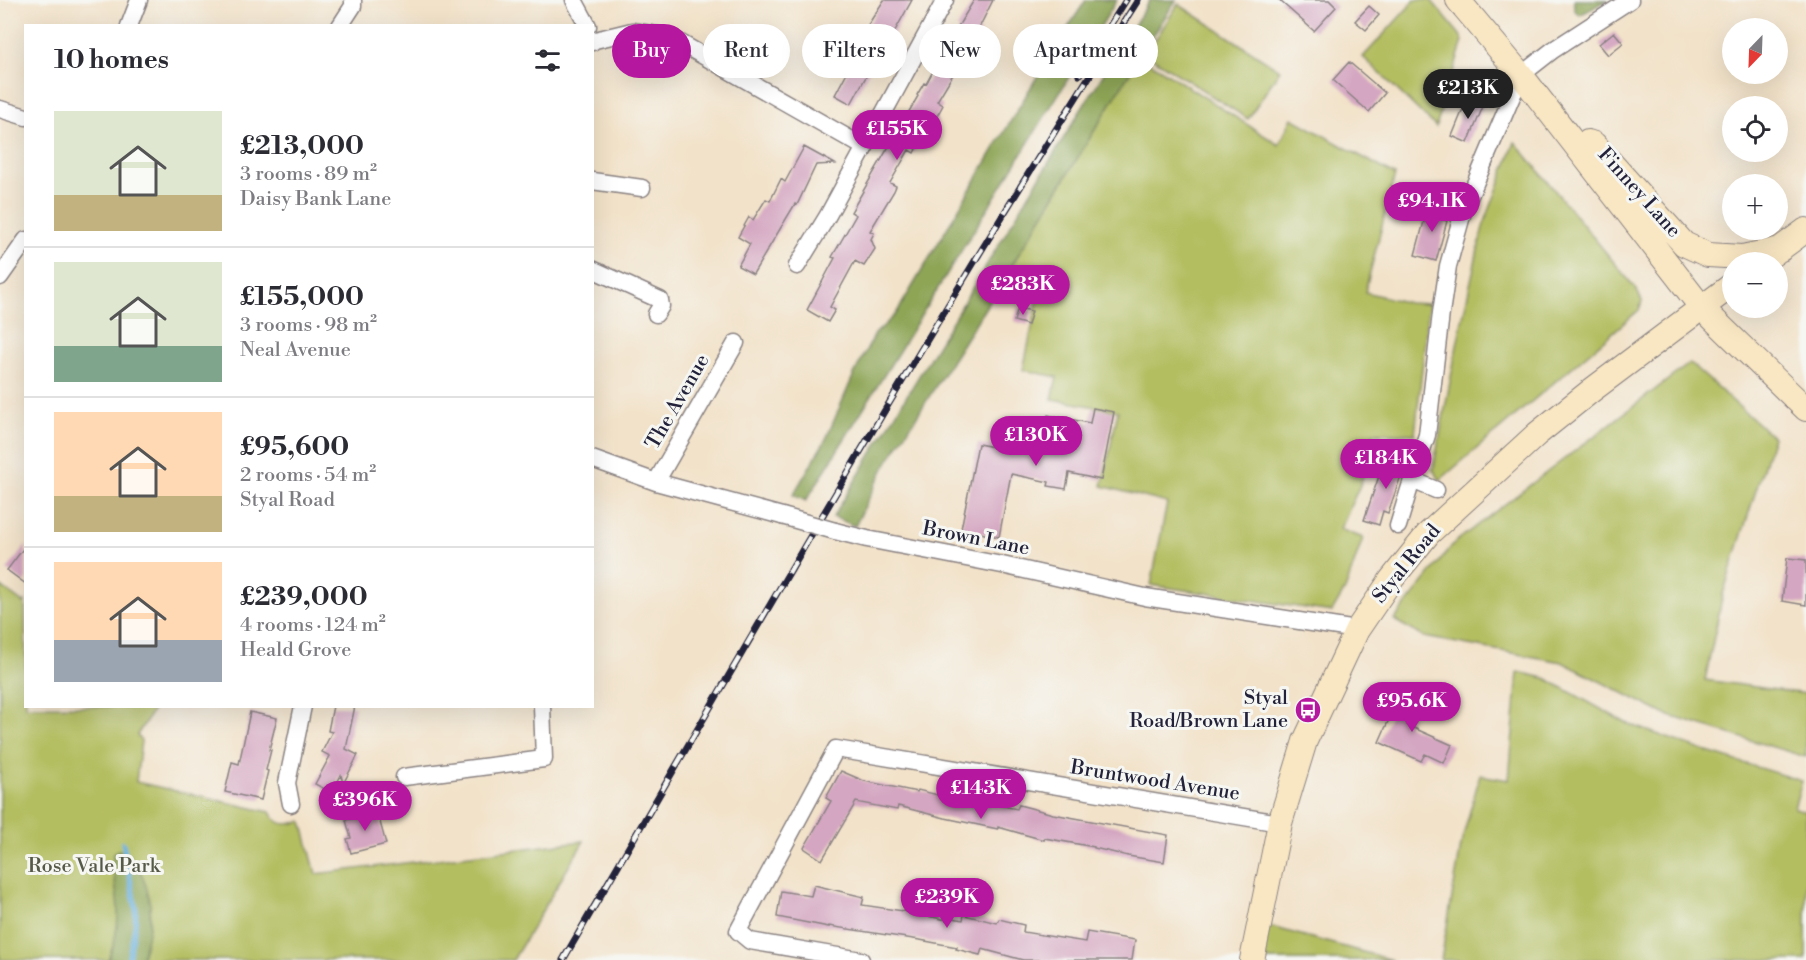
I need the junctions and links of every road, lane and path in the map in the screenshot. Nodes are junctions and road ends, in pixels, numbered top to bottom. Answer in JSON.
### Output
{"nodes":[{"id":1,"x":139,"y":0,"type":"edge"},
{"id":2,"x":354,"y":0,"type":"edge"},
{"id":3,"x":574,"y":0,"type":"edge"},
{"id":4,"x":945,"y":0,"type":"edge"},
{"id":5,"x":1458,"y":0,"type":"edge"},
{"id":6,"x":1630,"y":0,"type":"edge"},
{"id":7,"x":130,"y":24,"type":"edge"},
{"id":8,"x":341,"y":24,"type":"edge"},
{"id":9,"x":586,"y":24,"type":"edge"},
{"id":10,"x":594,"y":36,"type":"edge"},
{"id":11,"x":1521,"y":75,"type":"junction"},
{"id":12,"x":0,"y":109,"type":"edge"},
{"id":13,"x":24,"y":116,"type":"edge"},
{"id":14,"x":1566,"y":133,"type":"junction"},
{"id":15,"x":864,"y":147,"type":"junction"},
{"id":16,"x":594,"y":181,"type":"edge"},
{"id":17,"x":642,"y":188,"type":"dead end"},
{"id":18,"x":1806,"y":230,"type":"edge"},
{"id":19,"x":24,"y":243,"type":"edge"},
{"id":20,"x":1777,"y":252,"type":"edge"},
{"id":21,"x":1722,"y":256,"type":"edge"},
{"id":22,"x":796,"y":266,"type":"dead end"},
{"id":23,"x":594,"y":270,"type":"edge"},
{"id":24,"x":0,"y":277,"type":"edge"},
{"id":25,"x":1722,"y":293,"type":"edge"},
{"id":26,"x":1702,"y":308,"type":"junction"},
{"id":27,"x":656,"y":314,"type":"dead end"},
{"id":28,"x":736,"y":343,"type":"dead end"},
{"id":29,"x":1806,"y":409,"type":"edge"},
{"id":30,"x":594,"y":460,"type":"edge"},
{"id":31,"x":1412,"y":480,"type":"junction"},
{"id":32,"x":656,"y":482,"type":"junction"},
{"id":33,"x":1436,"y":490,"type":"dead end"},
{"id":34,"x":1398,"y":526,"type":"dead end"},
{"id":35,"x":1357,"y":630,"type":"junction"},
{"id":36,"x":303,"y":708,"type":"edge"},
{"id":37,"x":542,"y":708,"type":"edge"},
{"id":38,"x":404,"y":777,"type":"dead end"},
{"id":39,"x":291,"y":804,"type":"dead end"},
{"id":40,"x":1280,"y":823,"type":"junction"},
{"id":41,"x":861,"y":960,"type":"edge"},
{"id":42,"x":1252,"y":960,"type":"edge"}],
"edges":[{"from":1,"to":7,"type":"street"},
{"from":2,"to":8,"type":"street"},
{"from":3,"to":9,"type":"street"},
{"from":4,"to":15,"type":"street"},
{"from":5,"to":11,"type":"main road","name":"Finney Lane"},
{"from":6,"to":11,"type":"street"},
{"from":10,"to":15,"type":"street"},
{"from":11,"to":14,"type":"main road","name":"Finney Lane"},
{"from":11,"to":31,"type":"street"},
{"from":12,"to":13,"type":"street"},
{"from":14,"to":21,"type":"main road","name":"Finney Lane"},
{"from":14,"to":26,"type":"main road","name":"Finney Lane"},
{"from":15,"to":22,"type":"street"},
{"from":16,"to":17,"type":"street"},
{"from":18,"to":20,"type":"main road"},
{"from":19,"to":24,"type":"street"},
{"from":23,"to":27,"type":"street"},
{"from":25,"to":26,"type":"main road","name":"Styal Road"},
{"from":26,"to":29,"type":"main road","name":"Finney Lane"},
{"from":26,"to":35,"type":"main road","name":"Styal Road"},
{"from":28,"to":32,"type":"street","name":"The Avenue"},
{"from":30,"to":32,"type":"street","name":"Brown Lane"},
{"from":31,"to":33,"type":"street"},
{"from":31,"to":34,"type":"street"},
{"from":32,"to":35,"type":"street","name":"Brown Lane","bridge":true},
{"from":35,"to":40,"type":"main road","name":"Styal Road"},
{"from":36,"to":39,"type":"street"},
{"from":37,"to":38,"type":"street"},
{"from":40,"to":41,"type":"street","name":"Bruntwood Avenue"},
{"from":40,"to":42,"type":"main road","name":"Styal Road"}]}
